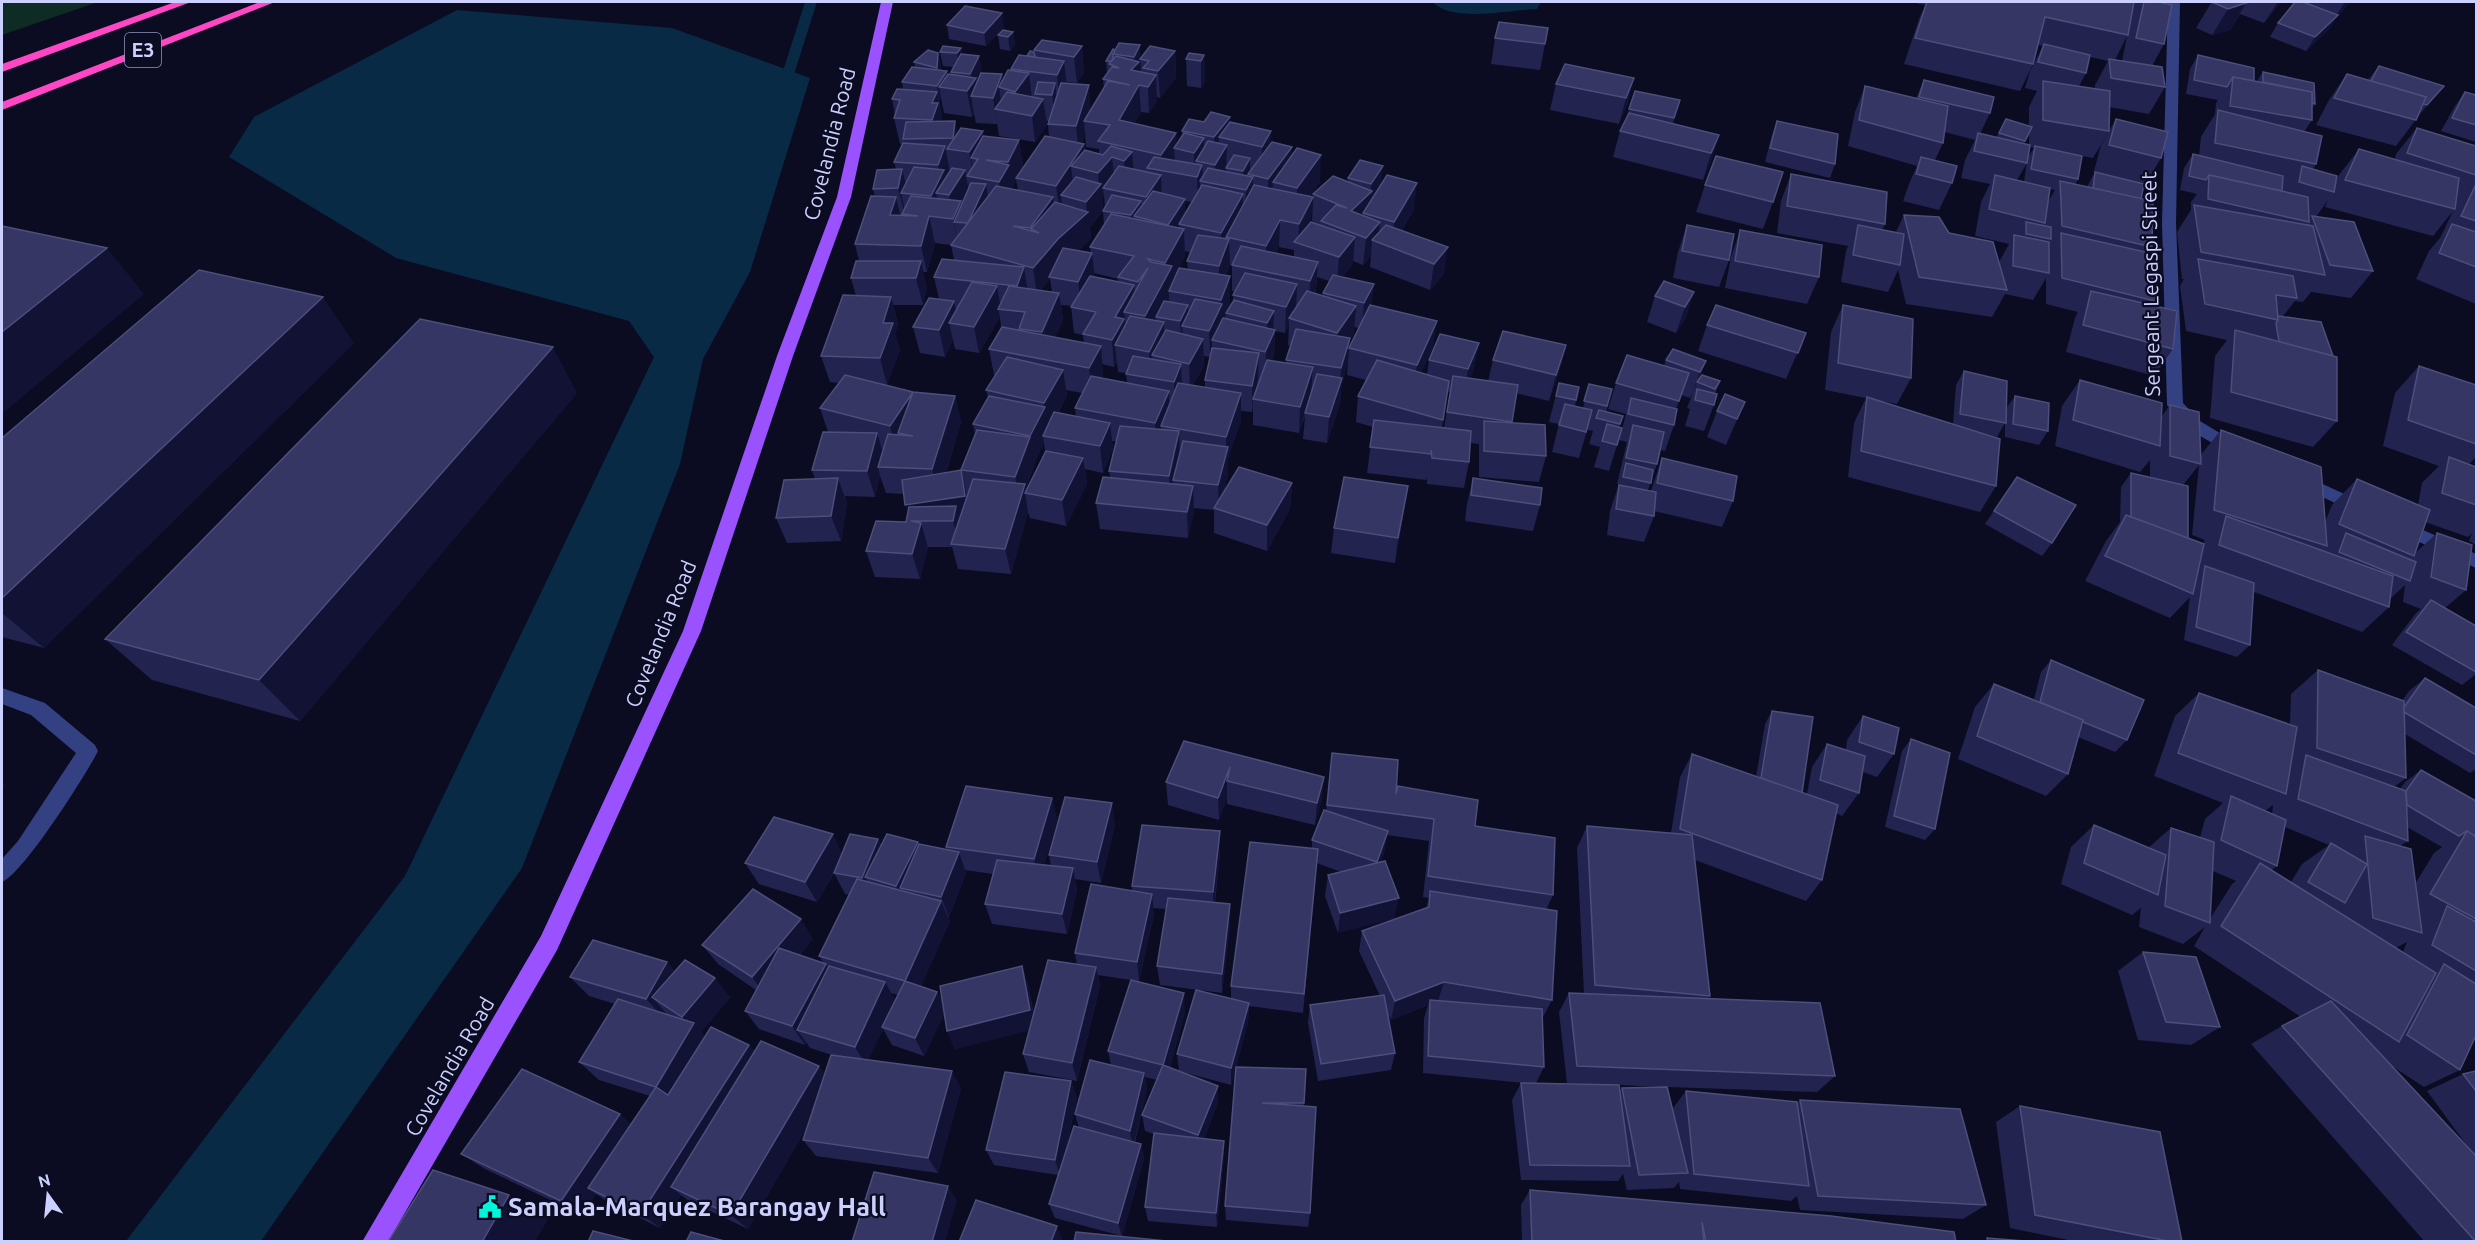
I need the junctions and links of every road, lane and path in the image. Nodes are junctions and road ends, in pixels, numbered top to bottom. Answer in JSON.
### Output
{"nodes":[{"id":1,"x":185,"y":2,"type":"edge"},
{"id":2,"x":269,"y":2,"type":"edge"},
{"id":3,"x":887,"y":2,"type":"edge"},
{"id":4,"x":2174,"y":2,"type":"edge"},
{"id":5,"x":2,"y":68,"type":"edge"},
{"id":6,"x":2,"y":106,"type":"edge"},
{"id":7,"x":2252,"y":458,"type":"edge"},
{"id":8,"x":2284,"y":472,"type":"edge"},
{"id":9,"x":2476,"y":561,"type":"edge"},
{"id":10,"x":2,"y":696,"type":"edge"},
{"id":11,"x":2,"y":873,"type":"edge"},
{"id":12,"x":374,"y":1242,"type":"edge"}],
"edges":[{"from":1,"to":5,"type":"highway","number":"E3"},
{"from":2,"to":6,"type":"highway","number":"E3"},
{"from":3,"to":12,"type":"main road","name":"Covelandia Road"},
{"from":4,"to":7,"type":"street","name":"Sergeant Legaspi Street"},
{"from":8,"to":9,"type":"street"},
{"from":10,"to":11,"type":"street"}]}
